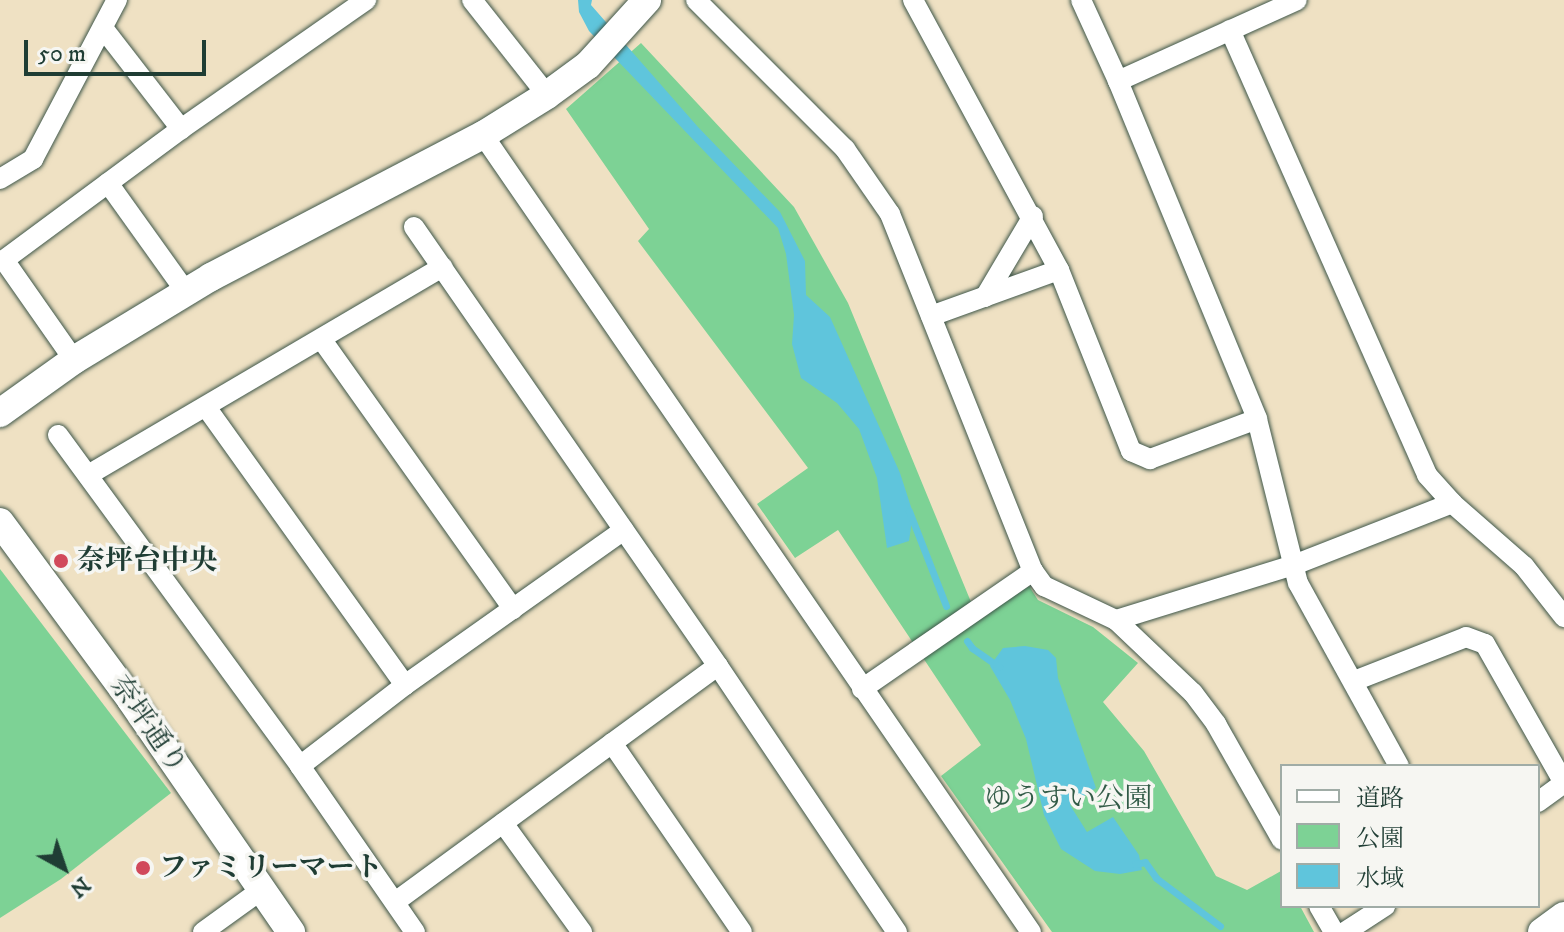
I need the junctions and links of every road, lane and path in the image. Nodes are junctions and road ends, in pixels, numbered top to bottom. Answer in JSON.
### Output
{"nodes":[{"id":1,"x":117,"y":0,"type":"edge"},
{"id":2,"x":366,"y":0,"type":"edge"},
{"id":3,"x":472,"y":0,"type":"edge"},
{"id":4,"x":647,"y":0,"type":"edge"},
{"id":5,"x":696,"y":0,"type":"edge"},
{"id":6,"x":913,"y":0,"type":"edge"},
{"id":7,"x":1081,"y":0,"type":"edge"},
{"id":8,"x":1297,"y":0,"type":"edge"},
{"id":9,"x":103,"y":28,"type":"junction"},
{"id":10,"x":1230,"y":30,"type":"junction"},
{"id":11,"x":1118,"y":81,"type":"junction"},
{"id":12,"x":547,"y":95,"type":"junction"},
{"id":13,"x":181,"y":129,"type":"junction"},
{"id":14,"x":483,"y":135,"type":"junction"},
{"id":15,"x":0,"y":179,"type":"edge"},
{"id":16,"x":108,"y":183,"type":"junction"},
{"id":17,"x":1033,"y":216,"type":"junction"},
{"id":18,"x":414,"y":227,"type":"dead end"},
{"id":19,"x":443,"y":267,"type":"junction"},
{"id":20,"x":1059,"y":270,"type":"junction"},
{"id":21,"x":186,"y":292,"type":"junction"},
{"id":22,"x":985,"y":297,"type":"junction"},
{"id":23,"x":931,"y":316,"type":"junction"},
{"id":24,"x":322,"y":340,"type":"junction"},
{"id":25,"x":74,"y":360,"type":"junction"},
{"id":26,"x":206,"y":407,"type":"junction"},
{"id":27,"x":0,"y":413,"type":"edge"},
{"id":28,"x":1257,"y":419,"type":"junction"},
{"id":29,"x":58,"y":435,"type":"dead end"},
{"id":30,"x":88,"y":475,"type":"junction"},
{"id":31,"x":1452,"y":503,"type":"junction"},
{"id":32,"x":0,"y":522,"type":"edge"},
{"id":33,"x":624,"y":530,"type":"junction"},
{"id":34,"x":1294,"y":565,"type":"junction"},
{"id":35,"x":1033,"y":571,"type":"junction"},
{"id":36,"x":513,"y":609,"type":"junction"},
{"id":37,"x":1564,"y":617,"type":"edge"},
{"id":38,"x":1116,"y":620,"type":"junction"},
{"id":39,"x":718,"y":666,"type":"junction"},
{"id":40,"x":1354,"y":681,"type":"junction"},
{"id":41,"x":405,"y":685,"type":"junction"},
{"id":42,"x":862,"y":689,"type":"junction"},
{"id":43,"x":612,"y":743,"type":"junction"},
{"id":44,"x":1398,"y":764,"type":"edge"},
{"id":45,"x":300,"y":766,"type":"junction"},
{"id":46,"x":1564,"y":783,"type":"edge"},
{"id":47,"x":1540,"y":801,"type":"edge"},
{"id":48,"x":503,"y":823,"type":"junction"},
{"id":49,"x":1280,"y":836,"type":"edge"},
{"id":50,"x":261,"y":890,"type":"junction"},
{"id":51,"x":395,"y":902,"type":"junction"},
{"id":52,"x":1320,"y":908,"type":"edge"},
{"id":53,"x":1382,"y":908,"type":"edge"},
{"id":54,"x":1564,"y":916,"type":"edge"},
{"id":55,"x":203,"y":932,"type":"edge"},
{"id":56,"x":291,"y":932,"type":"edge"},
{"id":57,"x":415,"y":932,"type":"edge"},
{"id":58,"x":582,"y":932,"type":"edge"},
{"id":59,"x":742,"y":932,"type":"edge"},
{"id":60,"x":897,"y":932,"type":"edge"},
{"id":61,"x":1031,"y":932,"type":"edge"},
{"id":62,"x":1334,"y":932,"type":"edge"},
{"id":63,"x":1345,"y":932,"type":"edge"},
{"id":64,"x":1542,"y":932,"type":"edge"}],
"edges":[{"from":1,"to":9,"type":"street"},
{"from":2,"to":13,"type":"street"},
{"from":3,"to":12,"type":"street"},
{"from":4,"to":12,"type":"street"},
{"from":5,"to":23,"type":"street"},
{"from":6,"to":17,"type":"street"},
{"from":7,"to":11,"type":"street"},
{"from":8,"to":10,"type":"street"},
{"from":9,"to":13,"type":"street"},
{"from":9,"to":15,"type":"street"},
{"from":10,"to":11,"type":"street"},
{"from":10,"to":31,"type":"street"},
{"from":11,"to":28,"type":"street"},
{"from":12,"to":14,"type":"street"},
{"from":13,"to":16,"type":"street"},
{"from":14,"to":21,"type":"street"},
{"from":14,"to":42,"type":"street"},
{"from":16,"to":21,"type":"street"},
{"from":16,"to":25,"type":"street"},
{"from":17,"to":20,"type":"street"},
{"from":17,"to":22,"type":"street"},
{"from":18,"to":19,"type":"street"},
{"from":19,"to":24,"type":"street"},
{"from":19,"to":33,"type":"street"},
{"from":20,"to":22,"type":"street"},
{"from":20,"to":28,"type":"street"},
{"from":21,"to":25,"type":"street"},
{"from":22,"to":23,"type":"street"},
{"from":23,"to":35,"type":"street"},
{"from":24,"to":26,"type":"street"},
{"from":24,"to":36,"type":"street"},
{"from":25,"to":27,"type":"street"},
{"from":26,"to":30,"type":"street"},
{"from":26,"to":41,"type":"street"},
{"from":28,"to":34,"type":"street"},
{"from":29,"to":30,"type":"street"},
{"from":30,"to":45,"type":"street"},
{"from":31,"to":34,"type":"street"},
{"from":31,"to":37,"type":"street"},
{"from":32,"to":50,"type":"street","name":"奈坪通り"},
{"from":33,"to":36,"type":"street"},
{"from":33,"to":39,"type":"street"},
{"from":34,"to":38,"type":"street"},
{"from":34,"to":40,"type":"street"},
{"from":35,"to":38,"type":"street"},
{"from":35,"to":42,"type":"street"},
{"from":36,"to":41,"type":"street"},
{"from":38,"to":49,"type":"street"},
{"from":39,"to":43,"type":"street"},
{"from":39,"to":60,"type":"street"},
{"from":40,"to":44,"type":"street"},
{"from":40,"to":46,"type":"street"},
{"from":41,"to":45,"type":"street"},
{"from":42,"to":61,"type":"street"},
{"from":43,"to":48,"type":"street"},
{"from":43,"to":59,"type":"street"},
{"from":45,"to":51,"type":"street"},
{"from":46,"to":47,"type":"street"},
{"from":48,"to":51,"type":"street"},
{"from":48,"to":58,"type":"street"},
{"from":50,"to":55,"type":"street"},
{"from":50,"to":56,"type":"street","name":"奈坪通り"},
{"from":51,"to":57,"type":"street"},
{"from":52,"to":62,"type":"street"},
{"from":53,"to":63,"type":"street"},
{"from":54,"to":64,"type":"street"}]}
